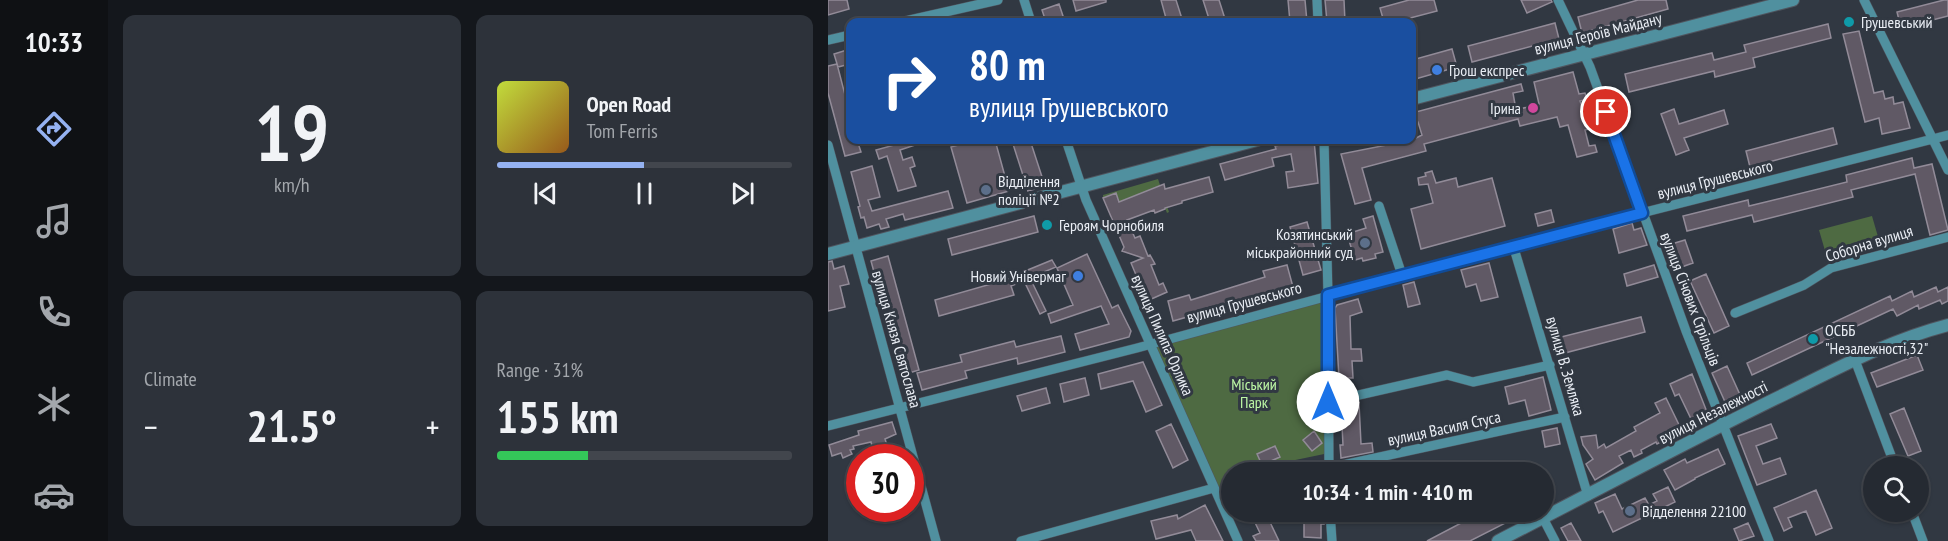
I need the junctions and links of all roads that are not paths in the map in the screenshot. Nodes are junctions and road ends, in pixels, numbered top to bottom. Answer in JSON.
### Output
{"nodes":[{"id":1,"x":998,"y":0,"type":"edge"},
{"id":2,"x":1024,"y":0,"type":"edge"},
{"id":3,"x":1317,"y":0,"type":"edge"},
{"id":4,"x":1558,"y":0,"type":"edge"},
{"id":5,"x":1793,"y":0,"type":"edge"},
{"id":6,"x":1864,"y":0,"type":"edge"},
{"id":7,"x":919,"y":18,"type":"edge"},
{"id":8,"x":1030,"y":18,"type":"edge"},
{"id":9,"x":1318,"y":18,"type":"edge"},
{"id":10,"x":846,"y":36,"type":"edge"},
{"id":11,"x":828,"y":40,"type":"edge"},
{"id":12,"x":1584,"y":53,"type":"junction"},
{"id":13,"x":1416,"y":98,"type":"edge"},
{"id":14,"x":1948,"y":135,"type":"edge"},
{"id":15,"x":1932,"y":140,"type":"junction"},
{"id":16,"x":1067,"y":144,"type":"edge"},
{"id":17,"x":1242,"y":144,"type":"edge"},
{"id":18,"x":1324,"y":144,"type":"edge"},
{"id":19,"x":828,"y":145,"type":"edge"},
{"id":20,"x":1948,"y":170,"type":"edge"},
{"id":21,"x":1081,"y":187,"type":"junction"},
{"id":22,"x":1379,"y":206,"type":"dead end"},
{"id":23,"x":1642,"y":213,"type":"junction"},
{"id":24,"x":1948,"y":237,"type":"edge"},
{"id":25,"x":1514,"y":245,"type":"junction"},
{"id":26,"x":856,"y":247,"type":"junction"},
{"id":27,"x":828,"y":254,"type":"edge"},
{"id":28,"x":1402,"y":274,"type":"junction"},
{"id":29,"x":1328,"y":295,"type":"junction"},
{"id":30,"x":1735,"y":313,"type":"dead end"},
{"id":31,"x":1948,"y":325,"type":"edge"},
{"id":32,"x":1150,"y":344,"type":"junction"},
{"id":33,"x":1855,"y":360,"type":"junction"},
{"id":34,"x":1550,"y":365,"type":"junction"},
{"id":35,"x":1328,"y":402,"type":"junction"},
{"id":36,"x":900,"y":407,"type":"junction"},
{"id":37,"x":1565,"y":417,"type":"junction"},
{"id":38,"x":1722,"y":425,"type":"junction"},
{"id":39,"x":828,"y":426,"type":"edge"},
{"id":40,"x":1891,"y":456,"type":"edge"},
{"id":41,"x":1329,"y":462,"type":"edge"},
{"id":42,"x":1365,"y":462,"type":"edge"},
{"id":43,"x":1214,"y":488,"type":"junction"},
{"id":44,"x":1588,"y":496,"type":"junction"},
{"id":45,"x":1554,"y":513,"type":"edge"},
{"id":46,"x":1331,"y":522,"type":"edge"},
{"id":47,"x":1535,"y":522,"type":"edge"},
{"id":48,"x":1545,"y":522,"type":"edge"},
{"id":49,"x":1916,"y":522,"type":"edge"},
{"id":50,"x":936,"y":541,"type":"edge"},
{"id":51,"x":1021,"y":541,"type":"edge"},
{"id":52,"x":1238,"y":541,"type":"edge"},
{"id":53,"x":1332,"y":541,"type":"edge"},
{"id":54,"x":1498,"y":541,"type":"edge"},
{"id":55,"x":1554,"y":541,"type":"edge"},
{"id":56,"x":1769,"y":541,"type":"edge"},
{"id":57,"x":1923,"y":541,"type":"edge"}],
"edges":[{"from":1,"to":7,"type":"street"},
{"from":2,"to":8,"type":"street"},
{"from":3,"to":9,"type":"street"},
{"from":4,"to":12,"type":"street","name":"вулиця Січових Стрільців"},
{"from":5,"to":12,"type":"street","name":"вулиця Героїв Майдану"},
{"from":6,"to":15,"type":"street"},
{"from":10,"to":11,"type":"street"},
{"from":12,"to":13,"type":"street","name":"вулиця Героїв Майдану"},
{"from":12,"to":23,"type":"street","name":"вулиця Січових Стрільців"},
{"from":14,"to":15,"type":"street","name":"вулиця Грушевського"},
{"from":15,"to":20,"type":"street"},
{"from":15,"to":23,"type":"street","name":"вулиця Грушевського"},
{"from":16,"to":21,"type":"street","name":"вулиця Пилипа Орлика"},
{"from":17,"to":21,"type":"street"},
{"from":18,"to":29,"type":"street"},
{"from":19,"to":26,"type":"street","name":"вулиця Князя Святослава"},
{"from":21,"to":26,"type":"street"},
{"from":21,"to":32,"type":"street","name":"вулиця Пилипа Орлика"},
{"from":22,"to":28,"type":"street"},
{"from":23,"to":25,"type":"street","name":"вулиця Грушевського"},
{"from":23,"to":38,"type":"street","name":"вулиця Січових Стрільців"},
{"from":24,"to":30,"type":"street","name":"Соборна вулиця"},
{"from":25,"to":28,"type":"street","name":"вулиця Грушевського"},
{"from":25,"to":34,"type":"street","name":"вулиця В. Земляка"},
{"from":26,"to":27,"type":"street"},
{"from":26,"to":36,"type":"street","name":"вулиця Князя Святослава"},
{"from":28,"to":29,"type":"street","name":"вулиця Грушевського"},
{"from":29,"to":32,"type":"street","name":"вулиця Грушевського"},
{"from":29,"to":35,"type":"street"},
{"from":31,"to":33,"type":"street","name":"вулиця Незалежності"},
{"from":32,"to":36,"type":"street","name":"вулиця Грушевського"},
{"from":32,"to":43,"type":"street","name":"вулиця Пилипа Орлика"},
{"from":33,"to":38,"type":"street","name":"вулиця Незалежності"},
{"from":33,"to":40,"type":"street"},
{"from":34,"to":35,"type":"street"},
{"from":34,"to":37,"type":"street","name":"вулиця В. Земляка"},
{"from":35,"to":41,"type":"street"},
{"from":36,"to":39,"type":"street","name":"вулиця Грушевського"},
{"from":36,"to":50,"type":"street","name":"вулиця Князя Святослава"},
{"from":37,"to":42,"type":"street","name":"вулиця Василя Стуса"},
{"from":37,"to":44,"type":"street","name":"вулиця В. Земляка"},
{"from":38,"to":44,"type":"street","name":"вулиця Незалежності"},
{"from":38,"to":56,"type":"street","name":"вулиця Січових Стрільців"},
{"from":43,"to":51,"type":"street"},
{"from":43,"to":52,"type":"street","name":"вулиця Пилипа Орлика"},
{"from":44,"to":45,"type":"street","name":"вулиця Незалежності"},
{"from":46,"to":53,"type":"street"},
{"from":47,"to":54,"type":"street","name":"вулиця Незалежності"},
{"from":48,"to":55,"type":"street"},
{"from":49,"to":57,"type":"street"}]}
